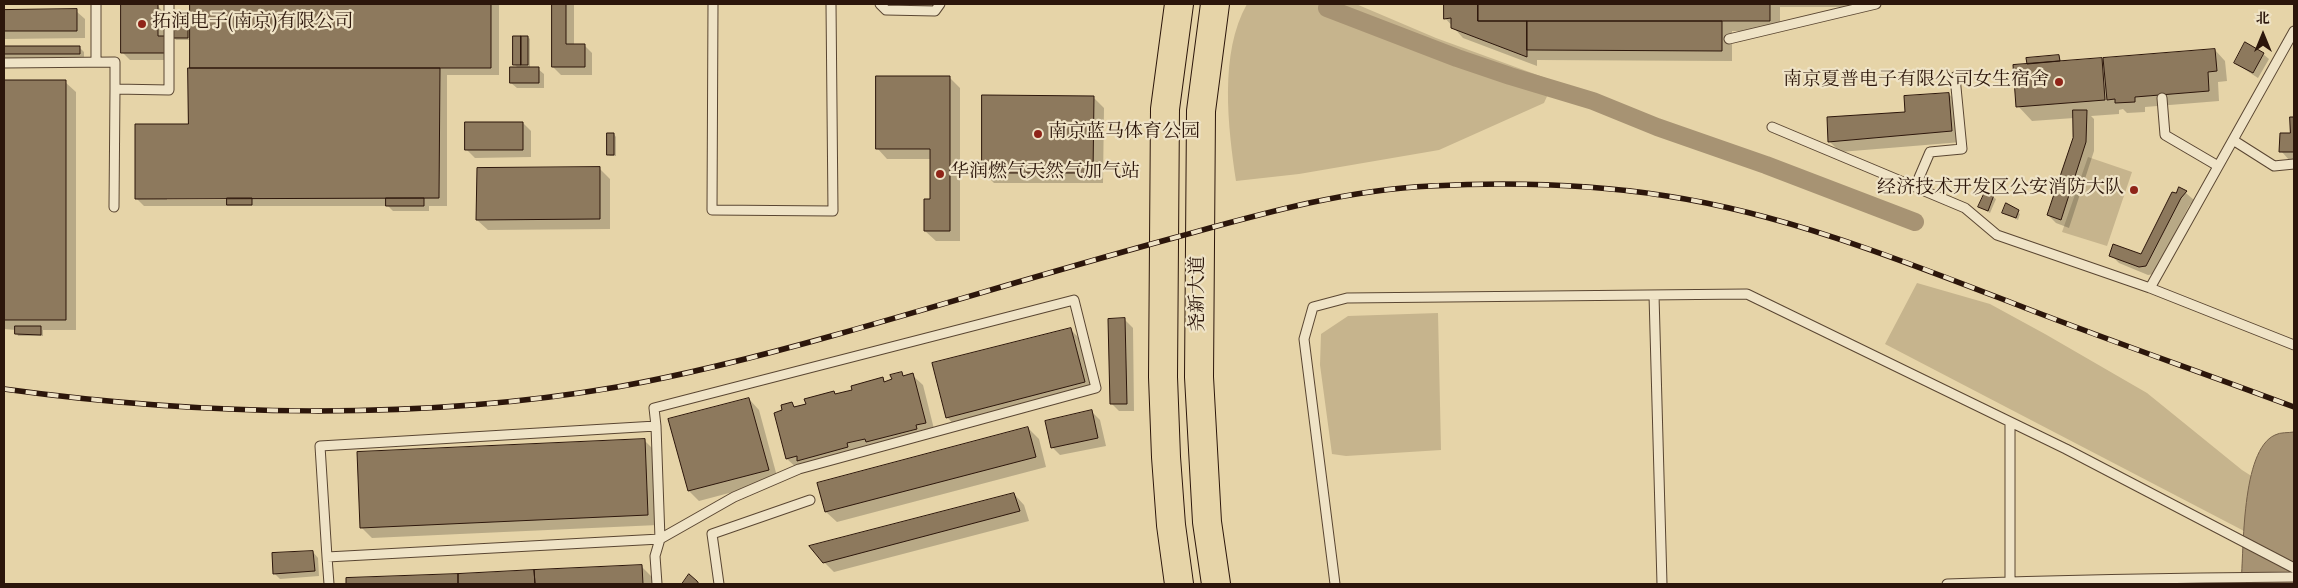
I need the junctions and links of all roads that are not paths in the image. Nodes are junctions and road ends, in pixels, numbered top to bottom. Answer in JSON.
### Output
{"nodes":[{"id":1,"x":96,"y":4,"type":"edge"},
{"id":2,"x":170,"y":4,"type":"edge"},
{"id":3,"x":713,"y":4,"type":"edge"},
{"id":4,"x":831,"y":4,"type":"edge"},
{"id":5,"x":880,"y":4,"type":"edge"},
{"id":6,"x":940,"y":4,"type":"edge"},
{"id":7,"x":1178,"y":4,"type":"edge"},
{"id":8,"x":1876,"y":4,"type":"edge"},
{"id":9,"x":1217,"y":10,"type":"edge"},
{"id":10,"x":2294,"y":31,"type":"edge"},
{"id":11,"x":1729,"y":39,"type":"dead end"},
{"id":12,"x":4,"y":62,"type":"edge"},
{"id":13,"x":96,"y":62,"type":"junction"},
{"id":14,"x":1955,"y":77,"type":"dead end"},
{"id":15,"x":115,"y":89,"type":"junction"},
{"id":16,"x":2162,"y":98,"type":"dead end"},
{"id":17,"x":1772,"y":127,"type":"dead end"},
{"id":18,"x":2233,"y":140,"type":"junction"},
{"id":19,"x":2294,"y":164,"type":"edge"},
{"id":20,"x":2218,"y":166,"type":"junction"},
{"id":21,"x":1915,"y":187,"type":"junction"},
{"id":22,"x":114,"y":207,"type":"dead end"},
{"id":23,"x":2150,"y":288,"type":"junction"},
{"id":24,"x":1654,"y":295,"type":"junction"},
{"id":25,"x":2294,"y":345,"type":"edge"},
{"id":26,"x":2010,"y":422,"type":"junction"},
{"id":27,"x":656,"y":426,"type":"junction"},
{"id":28,"x":810,"y":500,"type":"dead end"},
{"id":29,"x":660,"y":539,"type":"junction"},
{"id":30,"x":327,"y":557,"type":"junction"},
{"id":31,"x":2294,"y":568,"type":"edge"},
{"id":32,"x":2294,"y":577,"type":"edge"},
{"id":33,"x":2225,"y":581,"type":"edge"},
{"id":34,"x":2188,"y":582,"type":"edge"},
{"id":35,"x":2010,"y":583,"type":"edge"},
{"id":36,"x":329,"y":584,"type":"edge"},
{"id":37,"x":657,"y":584,"type":"edge"},
{"id":38,"x":719,"y":584,"type":"edge"},
{"id":39,"x":1179,"y":584,"type":"edge"},
{"id":40,"x":1216,"y":584,"type":"edge"},
{"id":41,"x":1335,"y":584,"type":"edge"},
{"id":42,"x":1662,"y":584,"type":"edge"},
{"id":43,"x":1947,"y":584,"type":"edge"}],
"edges":[{"from":1,"to":13,"type":"lane"},
{"from":2,"to":15,"type":"lane"},
{"from":3,"to":4,"type":"lane"},
{"from":5,"to":6,"type":"lane"},
{"from":7,"to":39,"type":"main road","name":"尧新大道"},
{"from":8,"to":11,"type":"lane"},
{"from":9,"to":40,"type":"main road","name":"尧新大道"},
{"from":10,"to":18,"type":"lane"},
{"from":12,"to":13,"type":"lane"},
{"from":13,"to":15,"type":"lane"},
{"from":14,"to":21,"type":"lane"},
{"from":15,"to":22,"type":"lane"},
{"from":16,"to":20,"type":"lane"},
{"from":17,"to":21,"type":"lane"},
{"from":18,"to":19,"type":"lane"},
{"from":18,"to":20,"type":"lane"},
{"from":20,"to":23,"type":"lane"},
{"from":21,"to":23,"type":"lane"},
{"from":23,"to":25,"type":"lane"},
{"from":24,"to":26,"type":"lane"},
{"from":24,"to":41,"type":"lane"},
{"from":24,"to":42,"type":"lane"},
{"from":26,"to":31,"type":"lane"},
{"from":26,"to":35,"type":"lane"},
{"from":27,"to":29,"type":"lane"},
{"from":27,"to":29,"type":"lane"},
{"from":27,"to":30,"type":"lane"},
{"from":28,"to":38,"type":"lane"},
{"from":29,"to":30,"type":"lane"},
{"from":29,"to":37,"type":"lane"},
{"from":30,"to":36,"type":"lane"},
{"from":32,"to":33,"type":"lane"},
{"from":33,"to":34,"type":"lane"},
{"from":34,"to":35,"type":"lane"},
{"from":35,"to":43,"type":"lane"}]}
